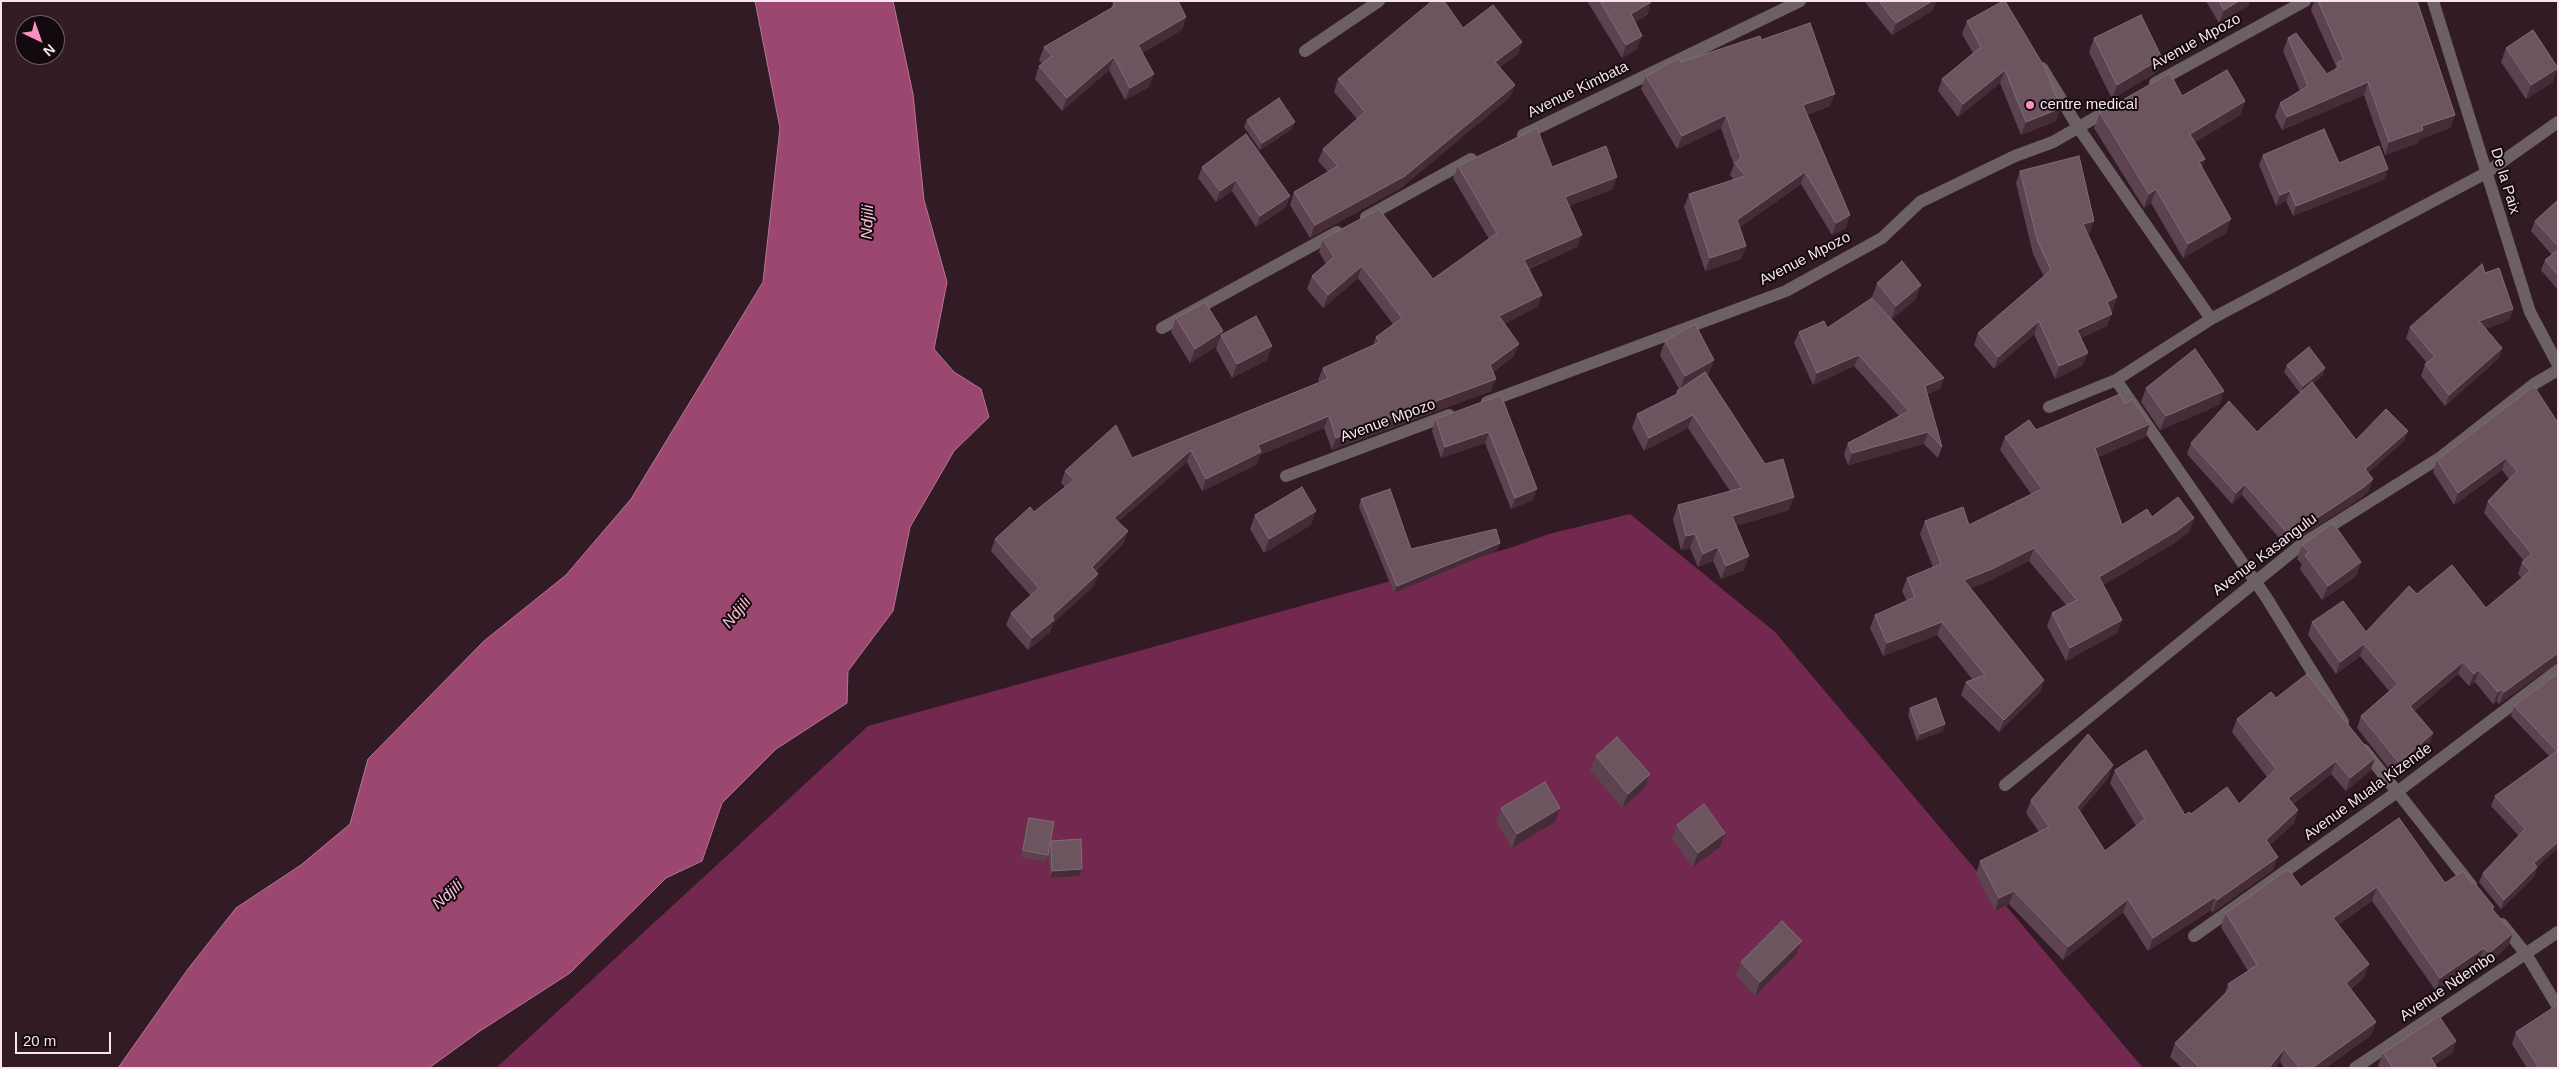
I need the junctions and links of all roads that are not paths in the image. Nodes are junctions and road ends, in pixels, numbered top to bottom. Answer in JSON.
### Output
{"nodes":[{"id":1,"x":1379,"y":1,"type":"edge"},
{"id":2,"x":1800,"y":1,"type":"edge"},
{"id":3,"x":2305,"y":1,"type":"edge"},
{"id":4,"x":2433,"y":1,"type":"edge"},
{"id":5,"x":1306,"y":52,"type":"dead end"},
{"id":6,"x":2038,"y":60,"type":"edge"},
{"id":7,"x":2146,"y":88,"type":"edge"},
{"id":8,"x":2120,"y":103,"type":"edge"},
{"id":9,"x":2558,"y":122,"type":"edge"},
{"id":10,"x":2078,"y":127,"type":"junction"},
{"id":11,"x":1512,"y":140,"type":"edge"},
{"id":12,"x":1485,"y":153,"type":"edge"},
{"id":13,"x":2486,"y":173,"type":"junction"},
{"id":14,"x":2211,"y":319,"type":"junction"},
{"id":15,"x":1162,"y":328,"type":"dead end"},
{"id":16,"x":2558,"y":366,"type":"edge"},
{"id":17,"x":2558,"y":370,"type":"edge"},
{"id":18,"x":2116,"y":380,"type":"junction"},
{"id":19,"x":2049,"y":407,"type":"dead end"},
{"id":20,"x":1286,"y":476,"type":"dead end"},
{"id":21,"x":2254,"y":581,"type":"junction"},
{"id":22,"x":2558,"y":670,"type":"edge"},
{"id":23,"x":2005,"y":785,"type":"dead end"},
{"id":24,"x":2397,"y":792,"type":"junction"},
{"id":25,"x":2477,"y":892,"type":"edge"},
{"id":26,"x":2495,"y":916,"type":"edge"},
{"id":27,"x":2558,"y":932,"type":"edge"},
{"id":28,"x":2194,"y":936,"type":"dead end"},
{"id":29,"x":2526,"y":954,"type":"junction"},
{"id":30,"x":2558,"y":1007,"type":"edge"},
{"id":31,"x":2356,"y":1068,"type":"edge"}],
"edges":[{"from":1,"to":5,"type":"street"},
{"from":2,"to":11,"type":"street","name":"Avenue Kimbata"},
{"from":3,"to":7,"type":"street","name":"Avenue Mpozo"},
{"from":4,"to":13,"type":"street","name":"De la Paix"},
{"from":6,"to":10,"type":"street"},
{"from":8,"to":10,"type":"street","name":"Avenue Mpozo"},
{"from":9,"to":13,"type":"street"},
{"from":10,"to":14,"type":"street"},
{"from":10,"to":20,"type":"street","name":"Avenue Mpozo"},
{"from":12,"to":15,"type":"street"},
{"from":13,"to":14,"type":"street"},
{"from":13,"to":16,"type":"street","name":"De la Paix"},
{"from":14,"to":18,"type":"street"},
{"from":17,"to":21,"type":"street","name":"Avenue Kasangulu"},
{"from":18,"to":19,"type":"street"},
{"from":18,"to":21,"type":"street"},
{"from":21,"to":23,"type":"street","name":"Avenue Kasangulu"},
{"from":21,"to":24,"type":"street"},
{"from":22,"to":24,"type":"street","name":"Avenue Muala Kizende"},
{"from":24,"to":25,"type":"street"},
{"from":24,"to":28,"type":"street","name":"Avenue Muala Kizende"},
{"from":26,"to":29,"type":"street"},
{"from":27,"to":29,"type":"street","name":"Avenue Ndembo"},
{"from":29,"to":30,"type":"street"},
{"from":29,"to":31,"type":"street","name":"Avenue Ndembo"}]}
